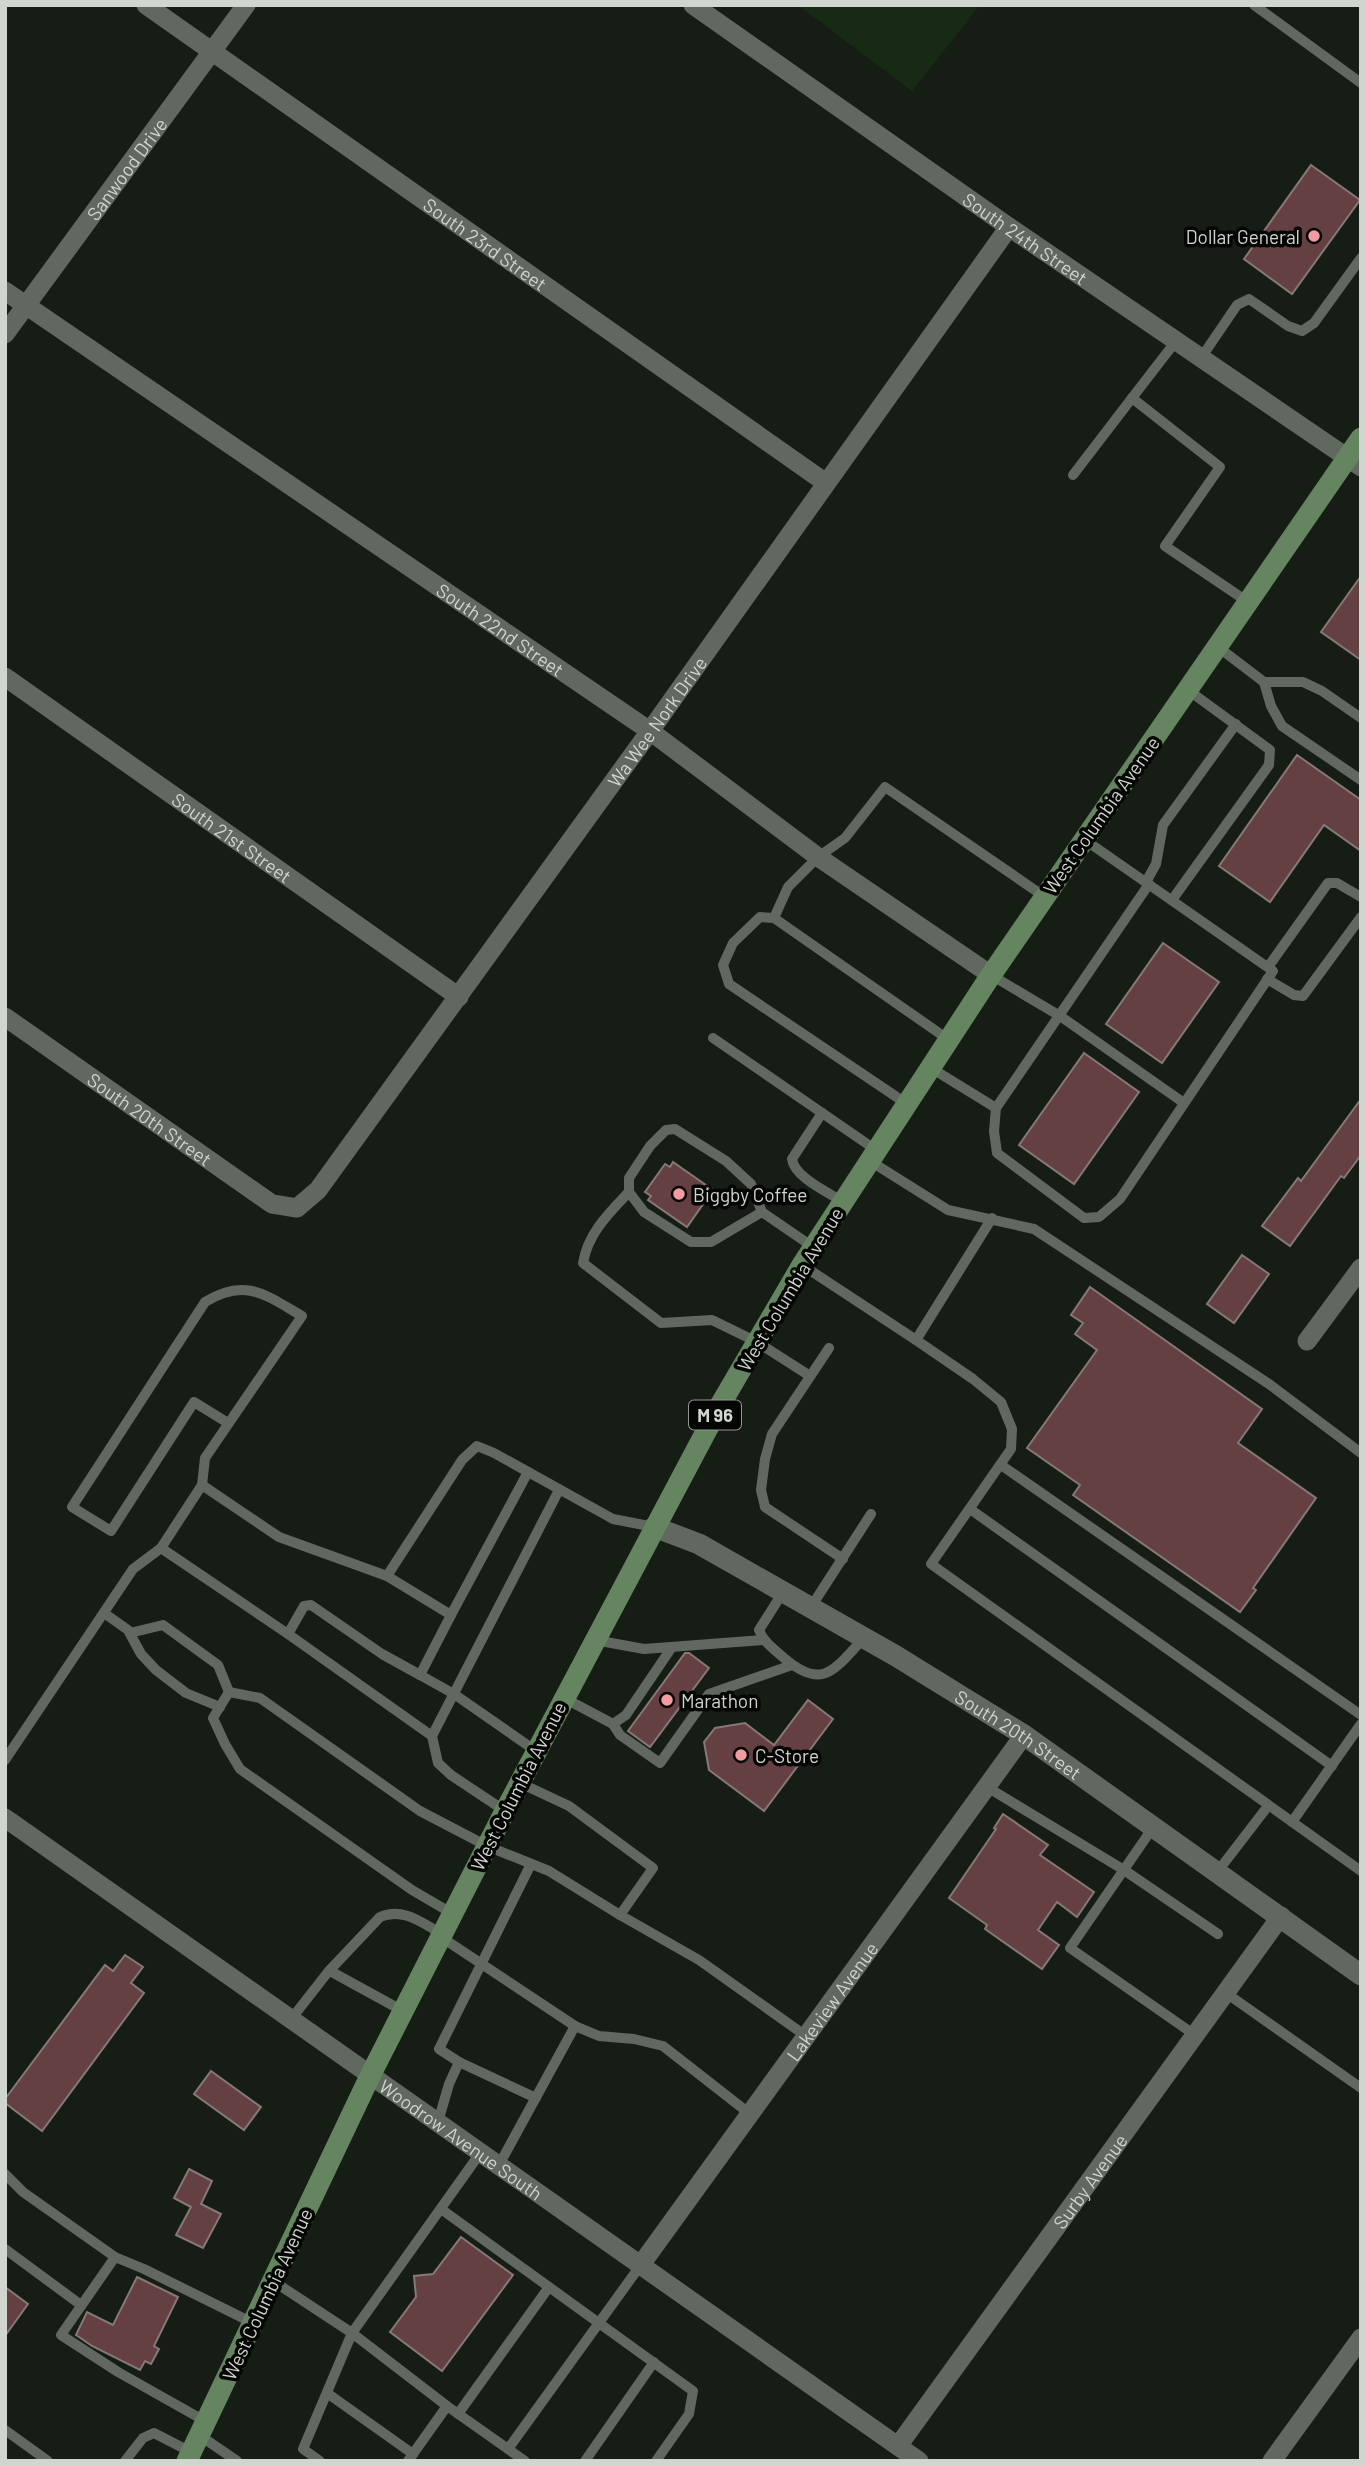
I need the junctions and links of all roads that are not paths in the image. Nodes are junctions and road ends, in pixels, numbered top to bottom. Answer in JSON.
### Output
{"nodes":[{"id":1,"x":146,"y":5,"type":"edge"},
{"id":2,"x":246,"y":5,"type":"edge"},
{"id":3,"x":694,"y":5,"type":"edge"},
{"id":4,"x":1254,"y":5,"type":"edge"},
{"id":5,"x":212,"y":51,"type":"junction"},
{"id":6,"x":1361,"y":83,"type":"edge"},
{"id":7,"x":1009,"y":227,"type":"junction"},
{"id":8,"x":1361,"y":258,"type":"edge"},
{"id":9,"x":5,"y":290,"type":"edge"},
{"id":10,"x":26,"y":305,"type":"junction"},
{"id":11,"x":5,"y":334,"type":"edge"},
{"id":12,"x":1176,"y":341,"type":"junction"},
{"id":13,"x":1201,"y":358,"type":"junction"},
{"id":14,"x":1132,"y":398,"type":"junction"},
{"id":15,"x":1361,"y":438,"type":"edge"},
{"id":16,"x":1354,"y":462,"type":"edge"},
{"id":17,"x":1073,"y":475,"type":"dead end"},
{"id":18,"x":826,"y":483,"type":"junction"},
{"id":19,"x":1248,"y":602,"type":"junction"},
{"id":20,"x":1217,"y":646,"type":"junction"},
{"id":21,"x":5,"y":677,"type":"edge"},
{"id":22,"x":1264,"y":682,"type":"junction"},
{"id":23,"x":1187,"y":690,"type":"junction"},
{"id":24,"x":1361,"y":718,"type":"edge"},
{"id":25,"x":1236,"y":724,"type":"junction"},
{"id":26,"x":650,"y":731,"type":"junction"},
{"id":27,"x":1361,"y":780,"type":"edge"},
{"id":28,"x":1084,"y":839,"type":"junction"},
{"id":29,"x":818,"y":857,"type":"junction"},
{"id":30,"x":1148,"y":883,"type":"junction"},
{"id":31,"x":1045,"y":897,"type":"junction"},
{"id":32,"x":1361,"y":897,"type":"edge"},
{"id":33,"x":1172,"y":900,"type":"junction"},
{"id":34,"x":1361,"y":917,"type":"edge"},
{"id":35,"x":774,"y":918,"type":"junction"},
{"id":36,"x":1268,"y":967,"type":"junction"},
{"id":37,"x":991,"y":975,"type":"junction"},
{"id":38,"x":1267,"y":979,"type":"junction"},
{"id":39,"x":459,"y":997,"type":"junction"},
{"id":40,"x":1060,"y":1016,"type":"junction"},
{"id":41,"x":5,"y":1017,"type":"edge"},
{"id":42,"x":713,"y":1038,"type":"dead end"},
{"id":43,"x":949,"y":1040,"type":"junction"},
{"id":44,"x":931,"y":1068,"type":"junction"},
{"id":45,"x":1184,"y":1103,"type":"junction"},
{"id":46,"x":907,"y":1104,"type":"junction"},
{"id":47,"x":996,"y":1108,"type":"junction"},
{"id":48,"x":822,"y":1113,"type":"junction"},
{"id":49,"x":873,"y":1156,"type":"junction"},
{"id":50,"x":629,"y":1192,"type":"junction"},
{"id":51,"x":843,"y":1202,"type":"junction"},
{"id":52,"x":297,"y":1208,"type":"joint"},
{"id":53,"x":762,"y":1212,"type":"junction"},
{"id":54,"x":992,"y":1219,"type":"junction"},
{"id":55,"x":814,"y":1247,"type":"junction"},
{"id":56,"x":802,"y":1265,"type":"junction"},
{"id":57,"x":1361,"y":1268,"type":"edge"},
{"id":58,"x":916,"y":1340,"type":"junction"},
{"id":59,"x":1307,"y":1341,"type":"dead end"},
{"id":60,"x":757,"y":1342,"type":"junction"},
{"id":61,"x":829,"y":1348,"type":"dead end"},
{"id":62,"x":810,"y":1376,"type":"junction"},
{"id":63,"x":228,"y":1423,"type":"junction"},
{"id":64,"x":1361,"y":1453,"type":"edge"},
{"id":65,"x":1001,"y":1465,"type":"junction"},
{"id":66,"x":528,"y":1472,"type":"junction"},
{"id":67,"x":202,"y":1485,"type":"junction"},
{"id":68,"x":559,"y":1490,"type":"junction"},
{"id":69,"x":970,"y":1508,"type":"junction"},
{"id":70,"x":871,"y":1514,"type":"dead end"},
{"id":71,"x":654,"y":1527,"type":"junction"},
{"id":72,"x":160,"y":1548,"type":"junction"},
{"id":73,"x":843,"y":1559,"type":"junction"},
{"id":74,"x":387,"y":1576,"type":"junction"},
{"id":75,"x":783,"y":1592,"type":"junction"},
{"id":76,"x":811,"y":1607,"type":"junction"},
{"id":77,"x":104,"y":1613,"type":"junction"},
{"id":78,"x":451,"y":1615,"type":"junction"},
{"id":79,"x":130,"y":1633,"type":"junction"},
{"id":80,"x":288,"y":1634,"type":"junction"},
{"id":81,"x":864,"y":1637,"type":"junction"},
{"id":82,"x":595,"y":1640,"type":"junction"},
{"id":83,"x":763,"y":1640,"type":"junction"},
{"id":84,"x":672,"y":1647,"type":"junction"},
{"id":85,"x":792,"y":1665,"type":"junction"},
{"id":86,"x":419,"y":1675,"type":"junction"},
{"id":87,"x":229,"y":1692,"type":"junction"},
{"id":88,"x":454,"y":1694,"type":"junction"},
{"id":89,"x":564,"y":1698,"type":"junction"},
{"id":90,"x":220,"y":1707,"type":"junction"},
{"id":91,"x":1361,"y":1715,"type":"edge"},
{"id":92,"x":613,"y":1724,"type":"junction"},
{"id":93,"x":1361,"y":1724,"type":"edge"},
{"id":94,"x":1024,"y":1735,"type":"junction"},
{"id":95,"x":432,"y":1736,"type":"junction"},
{"id":96,"x":536,"y":1751,"type":"junction"},
{"id":97,"x":5,"y":1760,"type":"edge"},
{"id":98,"x":1332,"y":1766,"type":"junction"},
{"id":99,"x":520,"y":1783,"type":"junction"},
{"id":100,"x":987,"y":1787,"type":"junction"},
{"id":101,"x":1268,"y":1806,"type":"junction"},
{"id":102,"x":505,"y":1811,"type":"junction"},
{"id":103,"x":5,"y":1818,"type":"edge"},
{"id":104,"x":1292,"y":1822,"type":"junction"},
{"id":105,"x":1154,"y":1826,"type":"junction"},
{"id":106,"x":487,"y":1846,"type":"junction"},
{"id":107,"x":531,"y":1864,"type":"junction"},
{"id":108,"x":1124,"y":1870,"type":"junction"},
{"id":109,"x":1218,"y":1871,"type":"junction"},
{"id":110,"x":1361,"y":1871,"type":"edge"},
{"id":111,"x":453,"y":1914,"type":"junction"},
{"id":112,"x":620,"y":1915,"type":"junction"},
{"id":113,"x":1281,"y":1916,"type":"junction"},
{"id":114,"x":1218,"y":1934,"type":"dead end"},
{"id":115,"x":442,"y":1936,"type":"junction"},
{"id":116,"x":480,"y":1963,"type":"junction"},
{"id":117,"x":330,"y":1971,"type":"junction"},
{"id":118,"x":1361,"y":1975,"type":"edge"},
{"id":119,"x":1226,"y":1993,"type":"junction"},
{"id":120,"x":403,"y":2011,"type":"junction"},
{"id":121,"x":292,"y":2018,"type":"junction"},
{"id":122,"x":575,"y":2026,"type":"junction"},
{"id":123,"x":1195,"y":2035,"type":"junction"},
{"id":124,"x":806,"y":2036,"type":"junction"},
{"id":125,"x":459,"y":2062,"type":"junction"},
{"id":126,"x":371,"y":2074,"type":"junction"},
{"id":127,"x":1361,"y":2088,"type":"edge"},
{"id":128,"x":536,"y":2098,"type":"junction"},
{"id":129,"x":750,"y":2114,"type":"junction"},
{"id":130,"x":438,"y":2122,"type":"junction"},
{"id":131,"x":481,"y":2152,"type":"junction"},
{"id":132,"x":499,"y":2165,"type":"junction"},
{"id":133,"x":5,"y":2174,"type":"edge"},
{"id":134,"x":441,"y":2209,"type":"junction"},
{"id":135,"x":5,"y":2249,"type":"edge"},
{"id":136,"x":115,"y":2257,"type":"junction"},
{"id":137,"x":640,"y":2266,"type":"junction"},
{"id":138,"x":273,"y":2281,"type":"junction"},
{"id":139,"x":549,"y":2287,"type":"junction"},
{"id":140,"x":81,"y":2305,"type":"junction"},
{"id":141,"x":253,"y":2323,"type":"junction"},
{"id":142,"x":599,"y":2323,"type":"junction"},
{"id":143,"x":352,"y":2333,"type":"junction"},
{"id":144,"x":1361,"y":2338,"type":"edge"},
{"id":145,"x":654,"y":2362,"type":"junction"},
{"id":146,"x":327,"y":2393,"type":"junction"},
{"id":147,"x":447,"y":2406,"type":"junction"},
{"id":148,"x":458,"y":2414,"type":"junction"},
{"id":149,"x":5,"y":2430,"type":"edge"},
{"id":150,"x":196,"y":2442,"type":"edge"},
{"id":151,"x":898,"y":2446,"type":"junction"},
{"id":152,"x":508,"y":2449,"type":"junction"},
{"id":153,"x":411,"y":2457,"type":"edge"},
{"id":154,"x":48,"y":2461,"type":"edge"},
{"id":155,"x":125,"y":2461,"type":"edge"},
{"id":156,"x":237,"y":2461,"type":"edge"},
{"id":157,"x":320,"y":2461,"type":"edge"},
{"id":158,"x":525,"y":2461,"type":"edge"},
{"id":159,"x":585,"y":2461,"type":"edge"},
{"id":160,"x":656,"y":2461,"type":"edge"},
{"id":161,"x":919,"y":2461,"type":"edge"},
{"id":162,"x":1272,"y":2461,"type":"edge"}],
"edges":[{"from":1,"to":5,"type":"street","name":"South 23rd Street"},
{"from":2,"to":5,"type":"street","name":"Sanwood Drive"},
{"from":3,"to":7,"type":"street","name":"South 24th Street"},
{"from":4,"to":6,"type":"lane"},
{"from":5,"to":10,"type":"street","name":"Sanwood Drive"},
{"from":5,"to":18,"type":"street","name":"South 23rd Street"},
{"from":7,"to":12,"type":"street","name":"South 24th Street"},
{"from":7,"to":18,"type":"street","name":"Wa Wee Nork Drive"},
{"from":8,"to":13,"type":"lane"},
{"from":9,"to":10,"type":"street","name":"South 22nd Street"},
{"from":10,"to":11,"type":"street","name":"Sanwood Drive"},
{"from":10,"to":26,"type":"street","name":"South 22nd Street"},
{"from":12,"to":13,"type":"street","name":"South 24th Street"},
{"from":12,"to":14,"type":"lane"},
{"from":13,"to":16,"type":"street","name":"South 24th Street"},
{"from":14,"to":17,"type":"lane"},
{"from":14,"to":19,"type":"lane"},
{"from":15,"to":16,"type":"main road","name":"West Columbia Avenue","number":"M 96"},
{"from":16,"to":19,"type":"main road","name":"West Columbia Avenue","number":"M 96"},
{"from":18,"to":26,"type":"street","name":"Wa Wee Nork Drive"},
{"from":19,"to":20,"type":"main road","name":"West Columbia Avenue","number":"M 96"},
{"from":20,"to":22,"type":"lane"},
{"from":20,"to":23,"type":"main road","name":"West Columbia Avenue","number":"M 96"},
{"from":21,"to":39,"type":"street","name":"South 21st Street"},
{"from":22,"to":24,"type":"lane"},
{"from":22,"to":27,"type":"lane"},
{"from":23,"to":25,"type":"lane"},
{"from":23,"to":28,"type":"main road","name":"West Columbia Avenue","number":"M 96"},
{"from":25,"to":30,"type":"lane"},
{"from":25,"to":33,"type":"lane"},
{"from":26,"to":29,"type":"street","name":"South 22nd Street"},
{"from":26,"to":39,"type":"street","name":"Wa Wee Nork Drive"},
{"from":28,"to":30,"type":"lane"},
{"from":28,"to":31,"type":"main road","name":"West Columbia Avenue","number":"M 96"},
{"from":29,"to":31,"type":"lane"},
{"from":29,"to":35,"type":"lane"},
{"from":29,"to":37,"type":"street","name":"South 22nd Street"},
{"from":30,"to":33,"type":"lane"},
{"from":30,"to":40,"type":"lane"},
{"from":31,"to":37,"type":"main road","name":"West Columbia Avenue","number":"M 96"},
{"from":32,"to":36,"type":"lane"},
{"from":33,"to":36,"type":"lane"},
{"from":34,"to":38,"type":"lane"},
{"from":35,"to":43,"type":"lane"},
{"from":35,"to":46,"type":"lane"},
{"from":36,"to":38,"type":"lane"},
{"from":37,"to":40,"type":"lane"},
{"from":37,"to":43,"type":"main road","name":"West Columbia Avenue","number":"M 96"},
{"from":38,"to":45,"type":"lane"},
{"from":39,"to":52,"type":"street","name":"Wa Wee Nork Drive"},
{"from":40,"to":45,"type":"lane"},
{"from":40,"to":47,"type":"lane"},
{"from":41,"to":52,"type":"street","name":"South 20th Street"},
{"from":42,"to":48,"type":"lane"},
{"from":43,"to":44,"type":"main road","name":"West Columbia Avenue","number":"M 96"},
{"from":44,"to":46,"type":"main road","name":"West Columbia Avenue","number":"M 96"},
{"from":44,"to":47,"type":"lane"},
{"from":45,"to":47,"type":"lane"},
{"from":46,"to":49,"type":"main road","name":"West Columbia Avenue","number":"M 96"},
{"from":48,"to":49,"type":"lane"},
{"from":48,"to":51,"type":"lane"},
{"from":49,"to":51,"type":"main road","name":"West Columbia Avenue","number":"M 96"},
{"from":49,"to":54,"type":"lane"},
{"from":50,"to":53,"type":"lane"},
{"from":50,"to":53,"type":"lane"},
{"from":50,"to":60,"type":"lane"},
{"from":51,"to":55,"type":"main road","name":"West Columbia Avenue","number":"M 96"},
{"from":53,"to":55,"type":"lane"},
{"from":54,"to":58,"type":"lane"},
{"from":54,"to":64,"type":"lane"},
{"from":55,"to":56,"type":"main road","name":"West Columbia Avenue","number":"M 96"},
{"from":56,"to":58,"type":"lane"},
{"from":56,"to":60,"type":"main road","name":"West Columbia Avenue","number":"M 96"},
{"from":57,"to":59,"type":"street"},
{"from":58,"to":65,"type":"lane"},
{"from":60,"to":62,"type":"lane"},
{"from":60,"to":71,"type":"main road","name":"West Columbia Avenue","number":"M 96"},
{"from":61,"to":62,"type":"lane"},
{"from":62,"to":73,"type":"lane"},
{"from":63,"to":63,"type":"lane"},
{"from":63,"to":67,"type":"lane"},
{"from":65,"to":69,"type":"lane"},
{"from":65,"to":91,"type":"lane"},
{"from":66,"to":68,"type":"lane"},
{"from":66,"to":74,"type":"lane"},
{"from":66,"to":78,"type":"lane"},
{"from":67,"to":72,"type":"lane"},
{"from":67,"to":74,"type":"lane"},
{"from":68,"to":71,"type":"lane"},
{"from":68,"to":88,"type":"lane"},
{"from":69,"to":98,"type":"lane"},
{"from":69,"to":101,"type":"lane"},
{"from":70,"to":73,"type":"lane"},
{"from":71,"to":75,"type":"main road","name":"South 20th Street"},
{"from":71,"to":82,"type":"main road","name":"West Columbia Avenue","number":"M 96"},
{"from":72,"to":77,"type":"lane"},
{"from":72,"to":80,"type":"lane"},
{"from":73,"to":76,"type":"lane"},
{"from":74,"to":78,"type":"lane"},
{"from":75,"to":76,"type":"main road","name":"South 20th Street"},
{"from":75,"to":83,"type":"lane"},
{"from":76,"to":81,"type":"main road","name":"South 20th Street"},
{"from":77,"to":79,"type":"lane"},
{"from":77,"to":97,"type":"lane"},
{"from":78,"to":86,"type":"lane"},
{"from":79,"to":87,"type":"lane"},
{"from":79,"to":90,"type":"lane"},
{"from":80,"to":86,"type":"lane"},
{"from":80,"to":95,"type":"lane"},
{"from":81,"to":85,"type":"lane"},
{"from":81,"to":94,"type":"main road","name":"South 20th Street"},
{"from":82,"to":84,"type":"lane"},
{"from":82,"to":89,"type":"main road","name":"West Columbia Avenue","number":"M 96"},
{"from":83,"to":84,"type":"lane"},
{"from":83,"to":85,"type":"lane"},
{"from":84,"to":92,"type":"lane"},
{"from":85,"to":92,"type":"lane"},
{"from":86,"to":88,"type":"lane"},
{"from":87,"to":90,"type":"lane"},
{"from":87,"to":106,"type":"lane"},
{"from":88,"to":95,"type":"lane"},
{"from":88,"to":96,"type":"lane"},
{"from":89,"to":92,"type":"lane"},
{"from":89,"to":96,"type":"main road","name":"West Columbia Avenue","number":"M 96"},
{"from":90,"to":111,"type":"lane"},
{"from":93,"to":98,"type":"lane"},
{"from":94,"to":100,"type":"street","name":"Lakeview Avenue"},
{"from":94,"to":105,"type":"main road","name":"South 20th Street"},
{"from":95,"to":102,"type":"lane"},
{"from":96,"to":99,"type":"main road","name":"West Columbia Avenue","number":"M 96"},
{"from":98,"to":104,"type":"lane"},
{"from":99,"to":102,"type":"main road","name":"West Columbia Avenue","number":"M 96"},
{"from":99,"to":112,"type":"lane"},
{"from":100,"to":108,"type":"lane"},
{"from":100,"to":124,"type":"street","name":"Lakeview Avenue"},
{"from":101,"to":104,"type":"lane"},
{"from":101,"to":109,"type":"lane"},
{"from":102,"to":106,"type":"main road","name":"West Columbia Avenue","number":"M 96"},
{"from":103,"to":121,"type":"street","name":"Woodrow Avenue South"},
{"from":104,"to":110,"type":"lane"},
{"from":105,"to":108,"type":"lane"},
{"from":105,"to":109,"type":"main road","name":"South 20th Street"},
{"from":106,"to":107,"type":"lane"},
{"from":106,"to":111,"type":"main road","name":"West Columbia Avenue","number":"M 96"},
{"from":107,"to":112,"type":"lane"},
{"from":107,"to":116,"type":"lane"},
{"from":108,"to":114,"type":"lane"},
{"from":108,"to":123,"type":"lane"},
{"from":109,"to":113,"type":"main road","name":"South 20th Street"},
{"from":111,"to":115,"type":"main road","name":"West Columbia Avenue","number":"M 96"},
{"from":112,"to":124,"type":"lane"},
{"from":113,"to":118,"type":"main road","name":"South 20th Street"},
{"from":113,"to":119,"type":"street","name":"Surby Avenue"},
{"from":115,"to":116,"type":"lane"},
{"from":115,"to":117,"type":"lane"},
{"from":115,"to":120,"type":"main road","name":"West Columbia Avenue","number":"M 96"},
{"from":116,"to":122,"type":"lane"},
{"from":116,"to":125,"type":"lane"},
{"from":117,"to":120,"type":"lane"},
{"from":117,"to":121,"type":"lane"},
{"from":119,"to":123,"type":"street","name":"Surby Avenue"},
{"from":119,"to":127,"type":"lane"},
{"from":120,"to":126,"type":"main road","name":"West Columbia Avenue","number":"M 96"},
{"from":121,"to":126,"type":"street","name":"Woodrow Avenue South"},
{"from":122,"to":128,"type":"lane"},
{"from":122,"to":129,"type":"lane"},
{"from":123,"to":151,"type":"street","name":"Surby Avenue"},
{"from":124,"to":129,"type":"street","name":"Lakeview Avenue"},
{"from":125,"to":128,"type":"lane"},
{"from":125,"to":130,"type":"lane"},
{"from":126,"to":130,"type":"street","name":"Woodrow Avenue South"},
{"from":126,"to":138,"type":"main road","name":"West Columbia Avenue","number":"M 96"},
{"from":128,"to":132,"type":"lane"},
{"from":129,"to":137,"type":"street","name":"Lakeview Avenue"},
{"from":130,"to":131,"type":"street","name":"Woodrow Avenue South"},
{"from":131,"to":132,"type":"street","name":"Woodrow Avenue South"},
{"from":131,"to":134,"type":"lane"},
{"from":132,"to":137,"type":"street","name":"Woodrow Avenue South"},
{"from":133,"to":136,"type":"lane"},
{"from":134,"to":139,"type":"lane"},
{"from":134,"to":143,"type":"lane"},
{"from":135,"to":140,"type":"lane"},
{"from":136,"to":140,"type":"lane"},
{"from":136,"to":141,"type":"lane"},
{"from":137,"to":142,"type":"lane"},
{"from":137,"to":151,"type":"street","name":"Woodrow Avenue South"},
{"from":138,"to":141,"type":"main road","name":"West Columbia Avenue","number":"M 96"},
{"from":138,"to":143,"type":"lane"},
{"from":139,"to":142,"type":"lane"},
{"from":139,"to":148,"type":"lane"},
{"from":140,"to":150,"type":"lane"},
{"from":141,"to":150,"type":"main road","name":"West Columbia Avenue","number":"M 96"},
{"from":142,"to":145,"type":"lane"},
{"from":142,"to":152,"type":"lane"},
{"from":143,"to":146,"type":"lane"},
{"from":143,"to":147,"type":"lane"},
{"from":144,"to":162,"type":"street"},
{"from":145,"to":159,"type":"lane"},
{"from":145,"to":160,"type":"lane"},
{"from":146,"to":153,"type":"lane"},
{"from":146,"to":157,"type":"lane"},
{"from":147,"to":148,"type":"lane"},
{"from":147,"to":153,"type":"lane"},
{"from":148,"to":152,"type":"lane"},
{"from":149,"to":154,"type":"lane"},
{"from":150,"to":155,"type":"lane"},
{"from":150,"to":156,"type":"lane"},
{"from":151,"to":161,"type":"street","name":"Woodrow Avenue South"},
{"from":152,"to":158,"type":"lane"}]}
